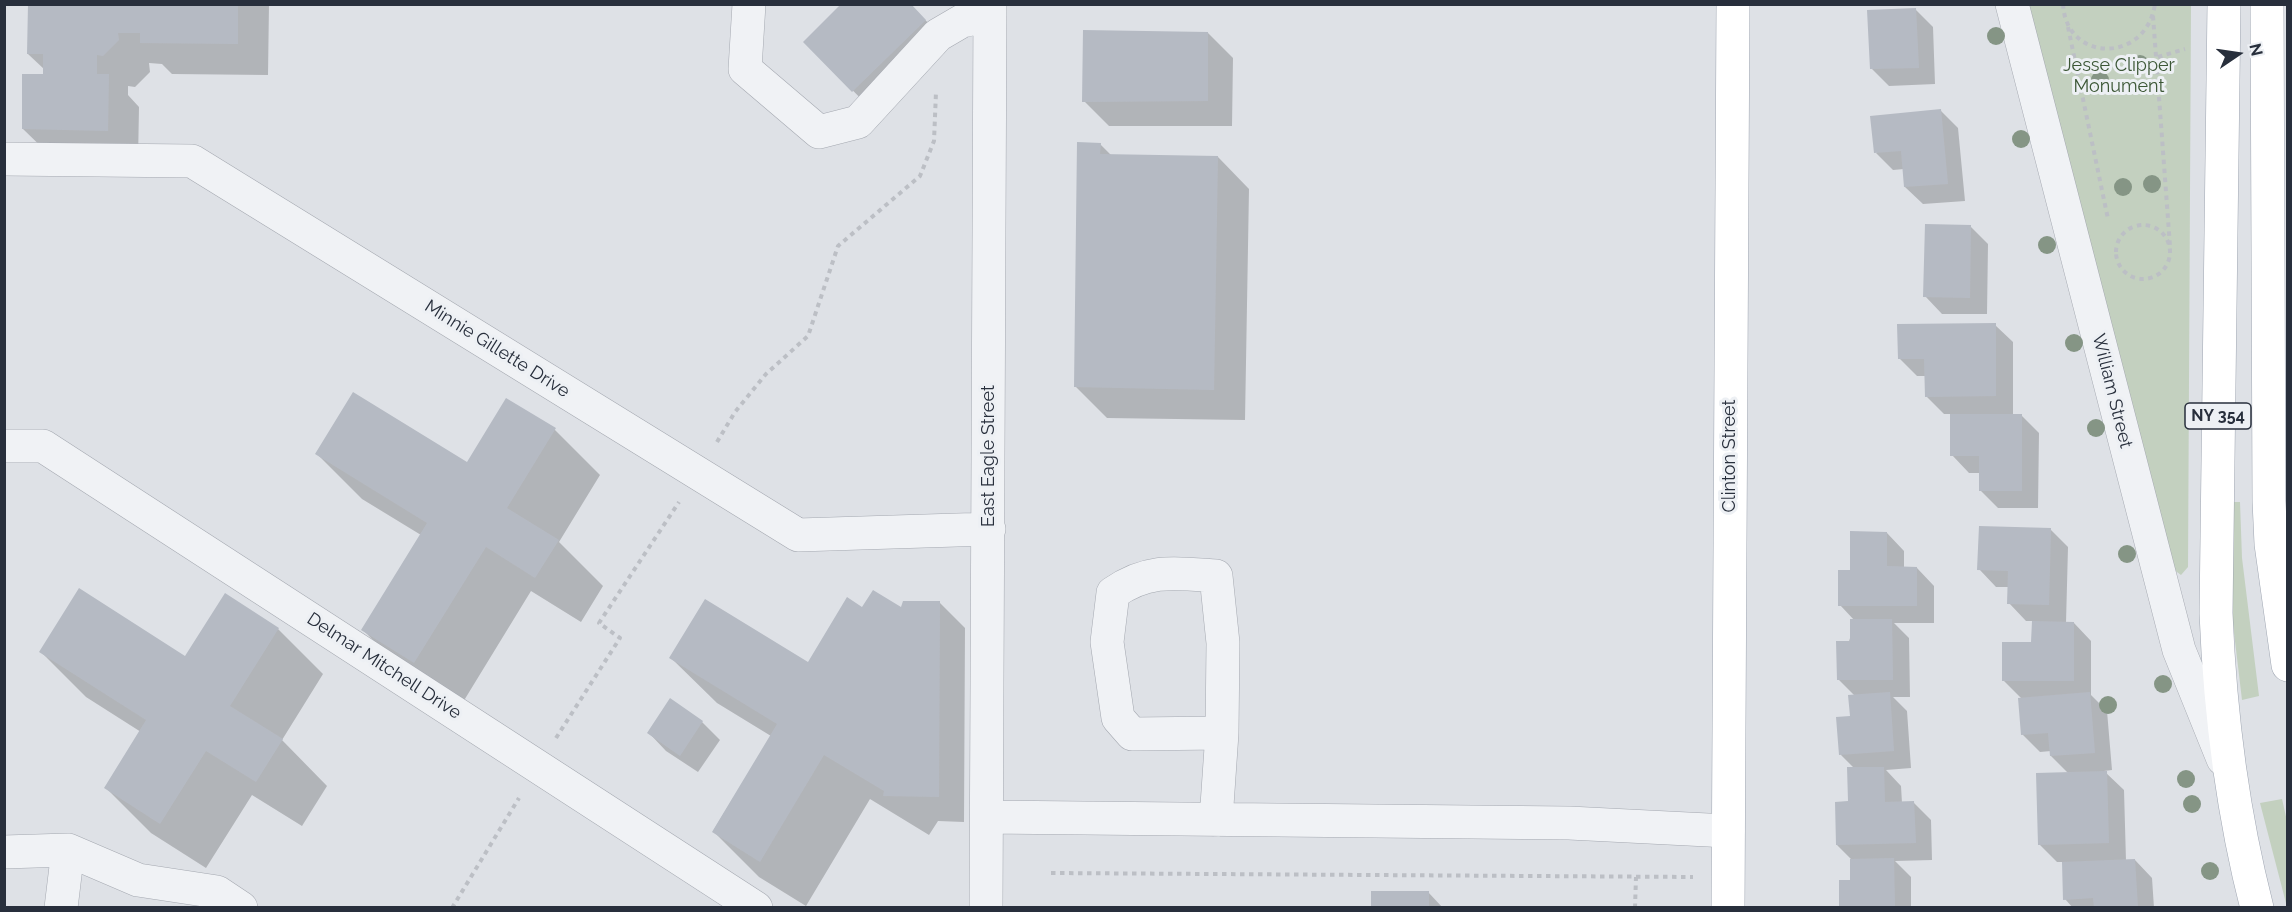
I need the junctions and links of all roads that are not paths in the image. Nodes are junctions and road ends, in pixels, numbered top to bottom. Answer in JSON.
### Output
{"nodes":[{"id":1,"x":749,"y":4,"type":"edge"},
{"id":2,"x":1733,"y":4,"type":"edge"},
{"id":3,"x":2012,"y":4,"type":"edge"},
{"id":4,"x":2224,"y":4,"type":"edge"},
{"id":5,"x":2267,"y":4,"type":"edge"},
{"id":6,"x":990,"y":10,"type":"edge"},
{"id":7,"x":2278,"y":101,"type":"edge"},
{"id":8,"x":4,"y":159,"type":"edge"},
{"id":9,"x":2278,"y":229,"type":"edge"},
{"id":10,"x":2279,"y":354,"type":"edge"},
{"id":11,"x":4,"y":446,"type":"edge"},
{"id":12,"x":989,"y":529,"type":"junction"},
{"id":13,"x":2288,"y":665,"type":"edge"},
{"id":14,"x":1222,"y":733,"type":"junction"},
{"id":15,"x":2229,"y":772,"type":"junction"},
{"id":16,"x":987,"y":817,"type":"junction"},
{"id":17,"x":1216,"y":820,"type":"junction"},
{"id":18,"x":1728,"y":831,"type":"junction"},
{"id":19,"x":68,"y":850,"type":"junction"},
{"id":20,"x":4,"y":852,"type":"edge"},
{"id":21,"x":61,"y":908,"type":"edge"},
{"id":22,"x":241,"y":908,"type":"edge"},
{"id":23,"x":756,"y":908,"type":"edge"},
{"id":24,"x":986,"y":908,"type":"edge"},
{"id":25,"x":1728,"y":908,"type":"edge"},
{"id":26,"x":2257,"y":908,"type":"edge"}],
"edges":[{"from":1,"to":6,"type":"street"},
{"from":2,"to":18,"type":"main road","name":"Clinton Street"},
{"from":3,"to":15,"type":"street","name":"William Street"},
{"from":4,"to":15,"type":"main road","name":"William Street","number":"NY 354"},
{"from":5,"to":7,"type":"main road","number":"NY 354"},
{"from":6,"to":12,"type":"street","name":"East Eagle Street"},
{"from":7,"to":9,"type":"main road","number":"NY 354"},
{"from":8,"to":12,"type":"street","name":"Minnie Gillette Drive"},
{"from":9,"to":10,"type":"main road","number":"NY 354"},
{"from":10,"to":13,"type":"main road","number":"NY 354"},
{"from":11,"to":23,"type":"street","name":"Delmar Mitchell Drive"},
{"from":12,"to":16,"type":"street","name":"East Eagle Street"},
{"from":14,"to":14,"type":"street"},
{"from":14,"to":17,"type":"street"},
{"from":15,"to":26,"type":"main road","name":"William Street","number":"NY 354"},
{"from":16,"to":17,"type":"street"},
{"from":16,"to":24,"type":"street","name":"East Eagle Street"},
{"from":17,"to":18,"type":"street"},
{"from":18,"to":25,"type":"main road","name":"Clinton Street"},
{"from":19,"to":20,"type":"street"},
{"from":19,"to":21,"type":"street"},
{"from":19,"to":22,"type":"street"}]}
